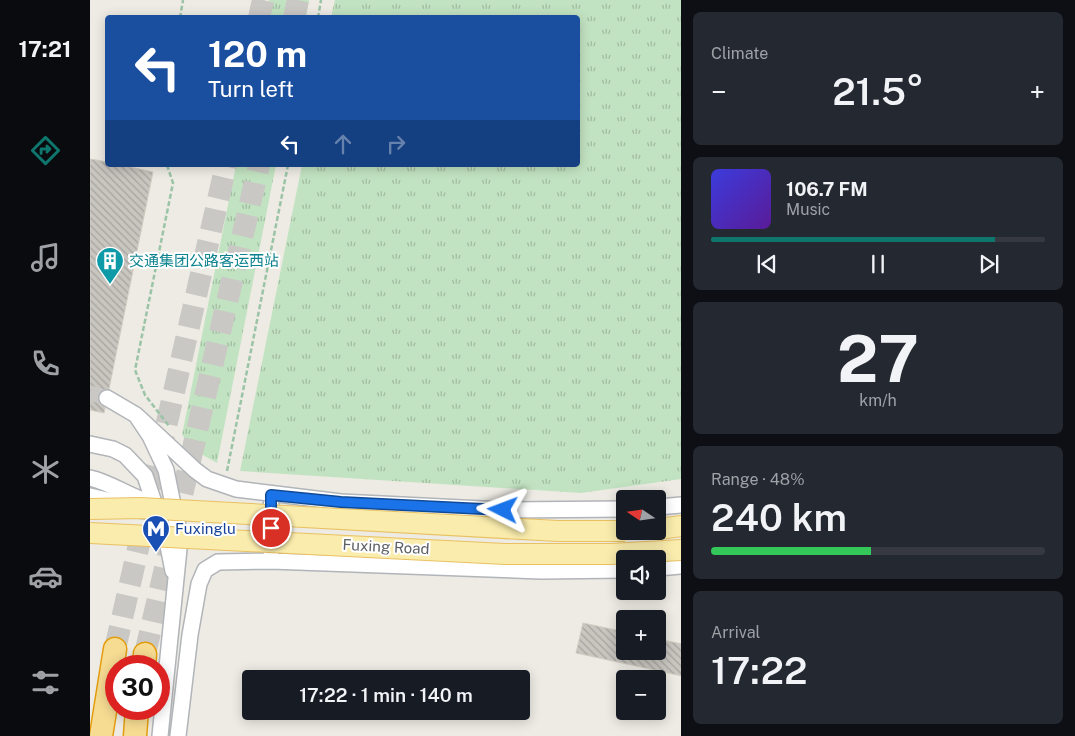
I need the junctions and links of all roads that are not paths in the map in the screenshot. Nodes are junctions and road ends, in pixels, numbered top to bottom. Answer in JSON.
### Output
{"nodes":[{"id":1,"x":107,"y":398,"type":"tunnel mouth"},
{"id":2,"x":136,"y":415,"type":"junction"},
{"id":3,"x":90,"y":444,"type":"edge"},
{"id":4,"x":90,"y":478,"type":"edge"},
{"id":5,"x":271,"y":495,"type":"junction"},
{"id":6,"x":90,"y":496,"type":"edge"},
{"id":7,"x":681,"y":505,"type":"edge"},
{"id":8,"x":147,"y":506,"type":"junction"},
{"id":9,"x":174,"y":506,"type":"junction"},
{"id":10,"x":666,"y":506,"type":"edge"},
{"id":11,"x":90,"y":509,"type":"edge"},
{"id":12,"x":616,"y":509,"type":"edge"},
{"id":13,"x":681,"y":526,"type":"edge"},
{"id":14,"x":666,"y":528,"type":"edge"},
{"id":15,"x":616,"y":531,"type":"edge"},
{"id":16,"x":90,"y":533,"type":"edge"},
{"id":17,"x":681,"y":550,"type":"edge"},
{"id":18,"x":271,"y":561,"type":"junction"},
{"id":19,"x":681,"y":566,"type":"edge"},
{"id":20,"x":666,"y":567,"type":"edge"},
{"id":21,"x":616,"y":570,"type":"edge"},
{"id":22,"x":174,"y":615,"type":"junction"},
{"id":23,"x":115,"y":649,"type":"tunnel mouth"},
{"id":24,"x":136,"y":720,"type":"edge"},
{"id":25,"x":101,"y":736,"type":"edge"},
{"id":26,"x":134,"y":736,"type":"edge"},
{"id":27,"x":160,"y":736,"type":"edge"},
{"id":28,"x":178,"y":736,"type":"edge"}],
"edges":[{"from":1,"to":2,"type":"street"},
{"from":2,"to":5,"type":"street"},
{"from":2,"to":9,"type":"street"},
{"from":3,"to":8,"type":"street"},
{"from":4,"to":8,"type":"street"},
{"from":5,"to":12,"type":"street"},
{"from":5,"to":18,"type":"street"},
{"from":6,"to":8,"type":"street","bridge":true},
{"from":7,"to":10,"type":"street"},
{"from":8,"to":9,"type":"street"},
{"from":8,"to":11,"type":"main road","name":"Fuxing Road","bridge":true},
{"from":8,"to":15,"type":"main road","name":"Fuxing Road","bridge":true},
{"from":8,"to":22,"type":"street"},
{"from":9,"to":22,"type":"street"},
{"from":13,"to":14,"type":"main road"},
{"from":16,"to":17,"type":"main road","name":"Fuxing Road","bridge":true},
{"from":18,"to":21,"type":"street"},
{"from":18,"to":28,"type":"street"},
{"from":19,"to":20,"type":"street"},
{"from":22,"to":27,"type":"street"},
{"from":23,"to":25,"type":"highway"},
{"from":24,"to":26,"type":"highway"}]}
